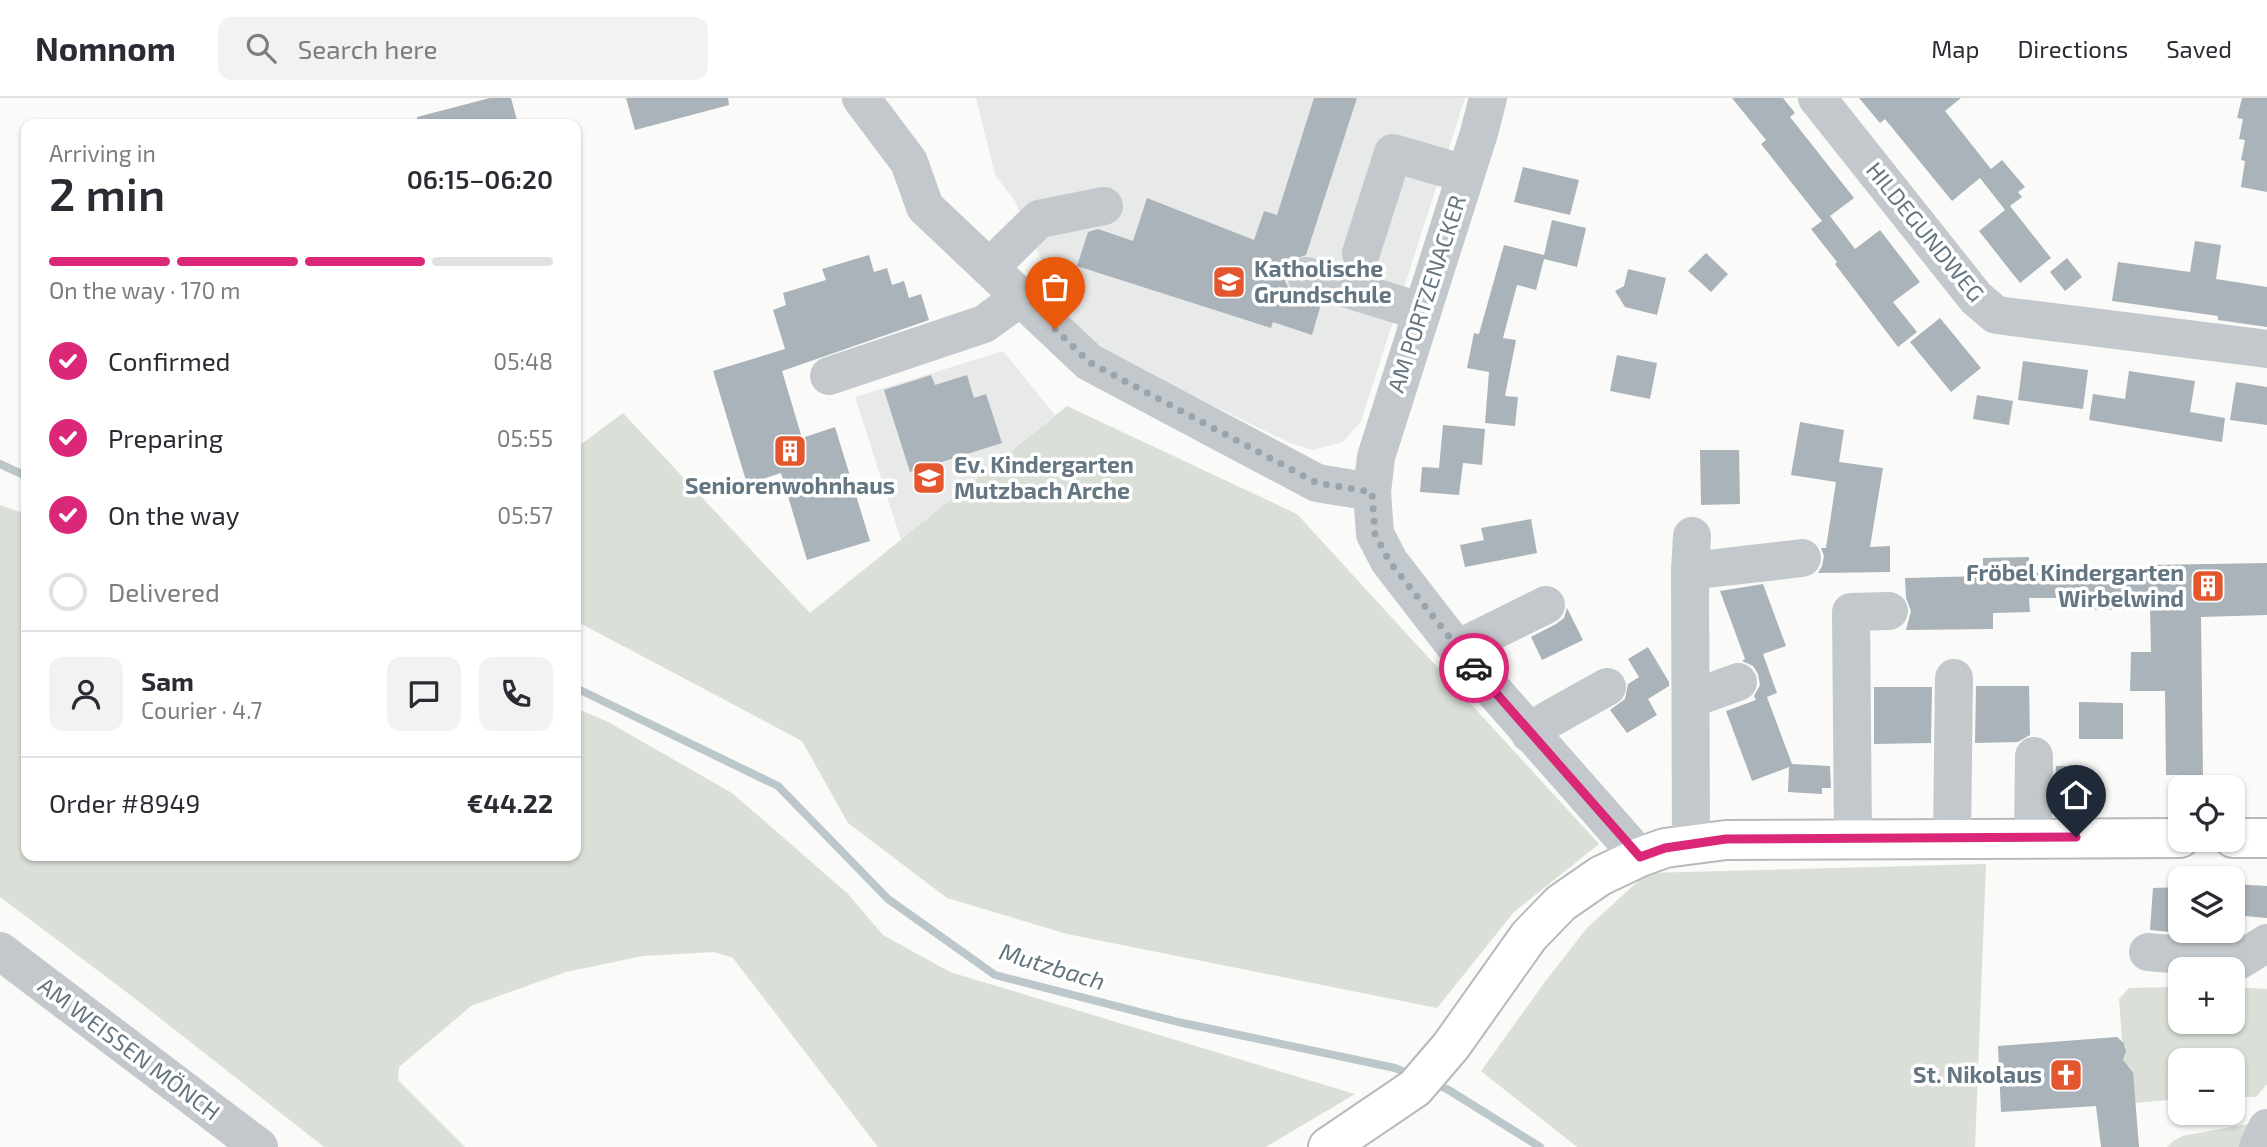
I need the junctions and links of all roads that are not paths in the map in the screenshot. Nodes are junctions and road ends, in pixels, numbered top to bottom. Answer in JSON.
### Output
{"nodes":[{"id":1,"x":861,"y":98,"type":"edge"},
{"id":2,"x":1488,"y":98,"type":"edge"},
{"id":3,"x":1817,"y":98,"type":"edge"},
{"id":4,"x":1465,"y":174,"type":"junction"},
{"id":5,"x":1104,"y":206,"type":"dead end"},
{"id":6,"x":1361,"y":253,"type":"dead end"},
{"id":7,"x":990,"y":267,"type":"junction"},
{"id":8,"x":1306,"y":276,"type":"dead end"},
{"id":9,"x":1021,"y":297,"type":"junction"},
{"id":10,"x":1422,"y":312,"type":"junction"},
{"id":11,"x":2267,"y":349,"type":"edge"},
{"id":12,"x":829,"y":376,"type":"dead end"},
{"id":13,"x":1372,"y":492,"type":"junction"},
{"id":14,"x":1802,"y":558,"type":"dead end"},
{"id":15,"x":1546,"y":605,"type":"dead end"},
{"id":16,"x":1889,"y":611,"type":"dead end"},
{"id":17,"x":1457,"y":649,"type":"junction"},
{"id":18,"x":1954,"y":678,"type":"dead end"},
{"id":19,"x":1738,"y":682,"type":"dead end"},
{"id":20,"x":1606,"y":687,"type":"dead end"},
{"id":21,"x":1691,"y":699,"type":"junction"},
{"id":22,"x":1530,"y":734,"type":"junction"},
{"id":23,"x":2034,"y":756,"type":"dead end"},
{"id":24,"x":2033,"y":837,"type":"junction"},
{"id":25,"x":1853,"y":838,"type":"junction"},
{"id":26,"x":1952,"y":838,"type":"junction"},
{"id":27,"x":2168,"y":838,"type":"edge"},
{"id":28,"x":2245,"y":838,"type":"edge"},
{"id":29,"x":2267,"y":838,"type":"edge"},
{"id":30,"x":1691,"y":843,"type":"junction"},
{"id":31,"x":1640,"y":857,"type":"junction"},
{"id":32,"x":2267,"y":943,"type":"edge"},
{"id":33,"x":0,"y":951,"type":"edge"},
{"id":34,"x":2148,"y":952,"type":"dead end"},
{"id":35,"x":2267,"y":1128,"type":"edge"},
{"id":36,"x":259,"y":1147,"type":"edge"},
{"id":37,"x":1328,"y":1147,"type":"edge"},
{"id":38,"x":2258,"y":1147,"type":"edge"}],
"edges":[{"from":1,"to":7,"type":"street"},
{"from":2,"to":4,"type":"street","name":"AM PORTZENACKER"},
{"from":3,"to":11,"type":"street","name":"HILDEGUNDWEG"},
{"from":4,"to":6,"type":"street"},
{"from":4,"to":10,"type":"street","name":"AM PORTZENACKER"},
{"from":5,"to":7,"type":"street"},
{"from":7,"to":9,"type":"street"},
{"from":8,"to":10,"type":"street"},
{"from":9,"to":12,"type":"street"},
{"from":9,"to":13,"type":"street"},
{"from":10,"to":13,"type":"street","name":"AM PORTZENACKER"},
{"from":13,"to":17,"type":"street","name":"AM PORTZENACKER"},
{"from":14,"to":21,"type":"street"},
{"from":15,"to":17,"type":"street"},
{"from":16,"to":25,"type":"street"},
{"from":17,"to":22,"type":"street","name":"AM PORTZENACKER"},
{"from":18,"to":26,"type":"street"},
{"from":19,"to":21,"type":"street"},
{"from":20,"to":22,"type":"street"},
{"from":21,"to":30,"type":"street"},
{"from":22,"to":31,"type":"street","name":"AM PORTZENACKER"},
{"from":23,"to":24,"type":"street"},
{"from":24,"to":26,"type":"main road"},
{"from":24,"to":27,"type":"main road"},
{"from":25,"to":26,"type":"main road"},
{"from":25,"to":30,"type":"main road"},
{"from":28,"to":29,"type":"main road"},
{"from":30,"to":31,"type":"main road"},
{"from":31,"to":37,"type":"main road"},
{"from":32,"to":34,"type":"street"},
{"from":33,"to":36,"type":"street","name":"AM WEISSEN MÖNCH"},
{"from":35,"to":38,"type":"street"}]}
